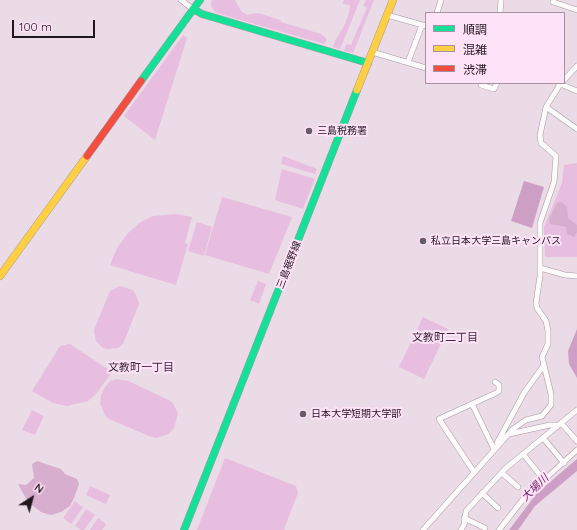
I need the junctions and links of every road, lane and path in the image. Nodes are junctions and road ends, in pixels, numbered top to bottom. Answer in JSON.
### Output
{"nodes":[{"id":1,"x":181,"y":0,"type":"edge"},
{"id":2,"x":200,"y":0,"type":"edge"},
{"id":3,"x":393,"y":0,"type":"edge"},
{"id":4,"x":441,"y":0,"type":"edge"},
{"id":5,"x":500,"y":0,"type":"edge"},
{"id":6,"x":553,"y":2,"type":"dead end"},
{"id":7,"x":193,"y":9,"type":"junction"},
{"id":8,"x":577,"y":10,"type":"edge"},
{"id":9,"x":437,"y":12,"type":"edge"},
{"id":10,"x":500,"y":12,"type":"edge"},
{"id":11,"x":387,"y":15,"type":"junction"},
{"id":12,"x":424,"y":25,"type":"edge"},
{"id":13,"x":372,"y":52,"type":"junction"},
{"id":14,"x":408,"y":62,"type":"junction"},
{"id":15,"x":368,"y":63,"type":"junction"},
{"id":16,"x":577,"y":66,"type":"edge"},
{"id":17,"x":425,"y":68,"type":"edge"},
{"id":18,"x":565,"y":78,"type":"edge"},
{"id":19,"x":479,"y":84,"type":"edge"},
{"id":20,"x":496,"y":84,"type":"edge"},
{"id":21,"x":559,"y":84,"type":"edge"},
{"id":22,"x":562,"y":84,"type":"edge"},
{"id":23,"x":577,"y":91,"type":"edge"},
{"id":24,"x":546,"y":107,"type":"junction"},
{"id":25,"x":577,"y":129,"type":"edge"},
{"id":26,"x":540,"y":268,"type":"junction"},
{"id":27,"x":0,"y":276,"type":"edge"},
{"id":28,"x":577,"y":276,"type":"edge"},
{"id":29,"x":544,"y":365,"type":"junction"},
{"id":30,"x":495,"y":382,"type":"dead end"},
{"id":31,"x":472,"y":404,"type":"junction"},
{"id":32,"x":577,"y":410,"type":"edge"},
{"id":33,"x":559,"y":425,"type":"junction"},
{"id":34,"x":509,"y":434,"type":"junction"},
{"id":35,"x":544,"y":438,"type":"junction"},
{"id":36,"x":577,"y":441,"type":"edge"},
{"id":37,"x":494,"y":448,"type":"junction"},
{"id":38,"x":577,"y":450,"type":"edge"},
{"id":39,"x":524,"y":455,"type":"junction"},
{"id":40,"x":564,"y":463,"type":"junction"},
{"id":41,"x":474,"y":472,"type":"junction"},
{"id":42,"x":502,"y":473,"type":"junction"},
{"id":43,"x":544,"y":480,"type":"junction"},
{"id":44,"x":518,"y":487,"type":"dead end"},
{"id":45,"x":482,"y":493,"type":"junction"},
{"id":46,"x":498,"y":508,"type":"dead end"},
{"id":47,"x":464,"y":518,"type":"junction"},
{"id":48,"x":185,"y":527,"type":"edge"},
{"id":49,"x":485,"y":528,"type":"dead end"},
{"id":50,"x":181,"y":530,"type":"edge"},
{"id":51,"x":423,"y":530,"type":"edge"},
{"id":52,"x":461,"y":530,"type":"edge"},
{"id":53,"x":499,"y":530,"type":"edge"}],
"edges":[{"from":1,"to":7,"type":"street"},
{"from":2,"to":7,"type":"main road"},
{"from":3,"to":11,"type":"main road","name":"三島裾野線"},
{"from":4,"to":9,"type":"street"},
{"from":5,"to":10,"type":"street"},
{"from":6,"to":8,"type":"street"},
{"from":7,"to":15,"type":"main road"},
{"from":7,"to":27,"type":"main road"},
{"from":11,"to":12,"type":"street"},
{"from":11,"to":13,"type":"main road","name":"三島裾野線"},
{"from":12,"to":14,"type":"street"},
{"from":13,"to":14,"type":"street"},
{"from":13,"to":15,"type":"main road","name":"三島裾野線"},
{"from":14,"to":17,"type":"street"},
{"from":15,"to":48,"type":"main road","name":"三島裾野線"},
{"from":16,"to":18,"type":"street"},
{"from":19,"to":20,"type":"street"},
{"from":21,"to":24,"type":"street"},
{"from":22,"to":23,"type":"street"},
{"from":24,"to":25,"type":"street"},
{"from":24,"to":26,"type":"street"},
{"from":26,"to":28,"type":"street"},
{"from":26,"to":29,"type":"street"},
{"from":29,"to":34,"type":"street"},
{"from":29,"to":37,"type":"street"},
{"from":30,"to":31,"type":"street"},
{"from":31,"to":37,"type":"street"},
{"from":31,"to":41,"type":"street"},
{"from":32,"to":33,"type":"street"},
{"from":33,"to":34,"type":"street"},
{"from":33,"to":35,"type":"street"},
{"from":33,"to":36,"type":"street"},
{"from":34,"to":37,"type":"street"},
{"from":35,"to":39,"type":"street"},
{"from":35,"to":40,"type":"street"},
{"from":37,"to":41,"type":"street"},
{"from":38,"to":40,"type":"street"},
{"from":39,"to":42,"type":"street"},
{"from":39,"to":43,"type":"street"},
{"from":40,"to":43,"type":"street"},
{"from":41,"to":51,"type":"street"},
{"from":42,"to":44,"type":"street"},
{"from":42,"to":45,"type":"street"},
{"from":43,"to":53,"type":"street"},
{"from":45,"to":46,"type":"street"},
{"from":45,"to":47,"type":"street"},
{"from":47,"to":49,"type":"street"},
{"from":47,"to":52,"type":"street"},
{"from":48,"to":50,"type":"main road","name":"三島裾野線"}]}
